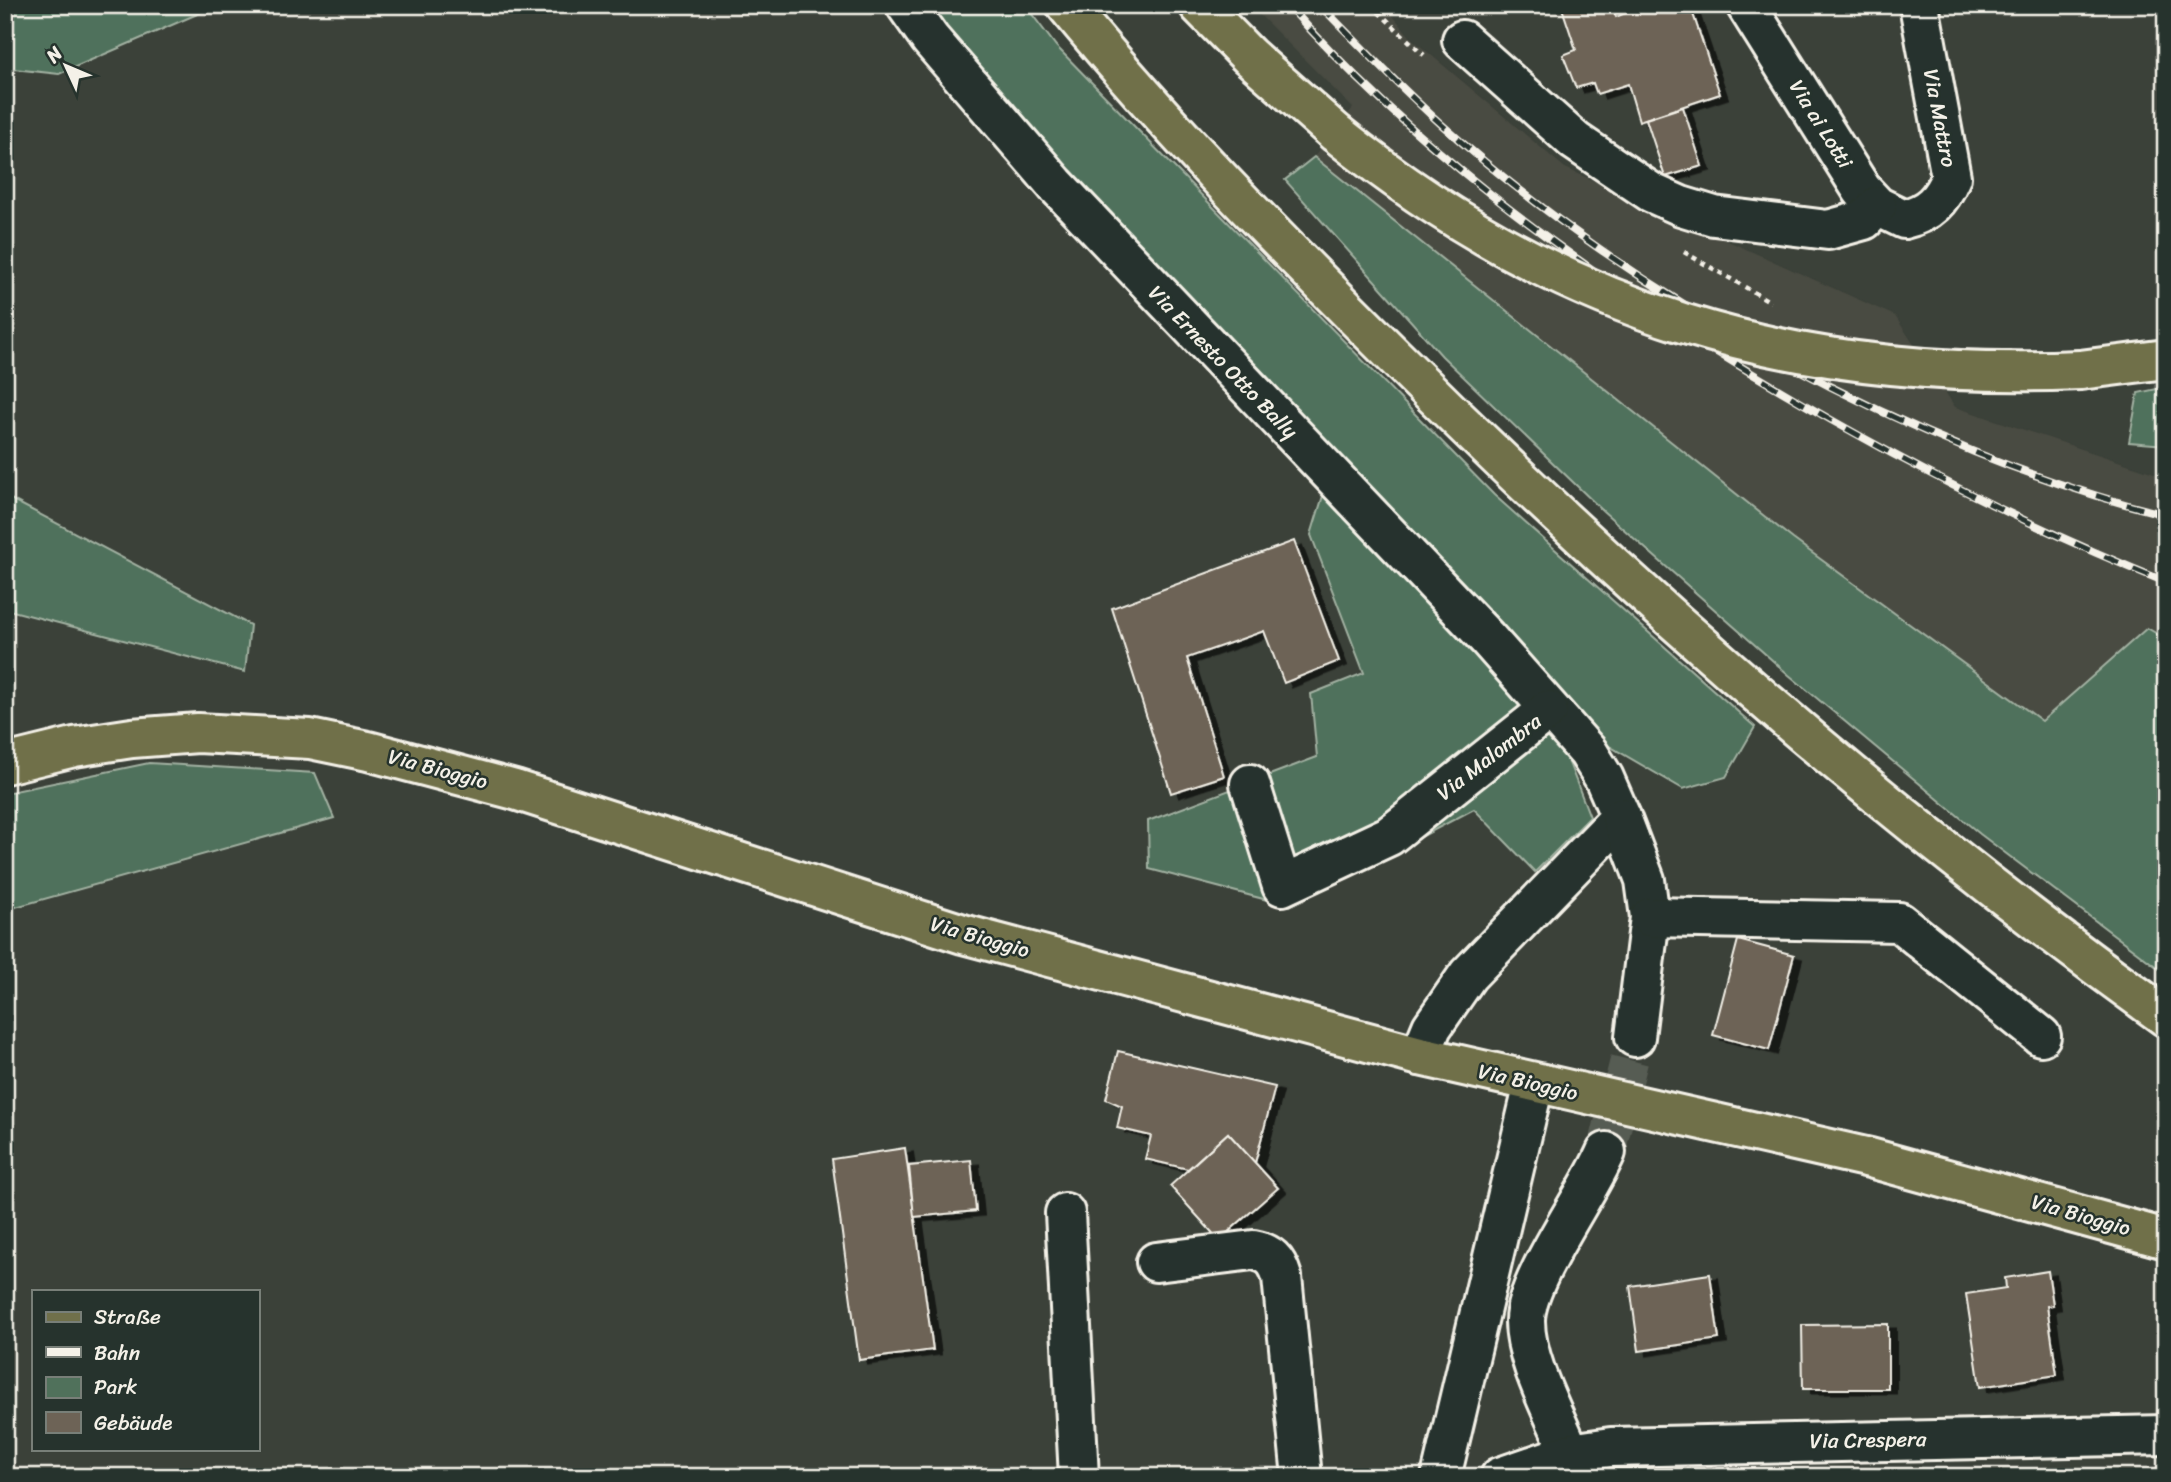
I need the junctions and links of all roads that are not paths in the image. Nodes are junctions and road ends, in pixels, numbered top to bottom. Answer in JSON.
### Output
{"nodes":[{"id":1,"x":906,"y":5,"type":"edge"},
{"id":2,"x":1066,"y":5,"type":"edge"},
{"id":3,"x":1199,"y":5,"type":"edge"},
{"id":4,"x":1746,"y":5,"type":"edge"},
{"id":5,"x":1919,"y":5,"type":"edge"},
{"id":6,"x":1462,"y":40,"type":"dead end"},
{"id":7,"x":1877,"y":206,"type":"junction"},
{"id":8,"x":2166,"y":359,"type":"edge"},
{"id":9,"x":1548,"y":710,"type":"junction"},
{"id":10,"x":5,"y":764,"type":"edge"},
{"id":11,"x":1250,"y":784,"type":"dead end"},
{"id":12,"x":1621,"y":817,"type":"junction"},
{"id":13,"x":1650,"y":917,"type":"junction"},
{"id":14,"x":2166,"y":1017,"type":"edge"},
{"id":15,"x":2042,"y":1036,"type":"dead end"},
{"id":16,"x":1635,"y":1037,"type":"tunnel mouth"},
{"id":17,"x":1420,"y":1056,"type":"junction"},
{"id":18,"x":1534,"y":1084,"type":"junction"},
{"id":19,"x":1606,"y":1152,"type":"tunnel mouth"},
{"id":20,"x":1956,"y":1180,"type":"junction"},
{"id":21,"x":1065,"y":1213,"type":"dead end"},
{"id":22,"x":2166,"y":1222,"type":"edge"},
{"id":23,"x":2166,"y":1239,"type":"edge"},
{"id":24,"x":1156,"y":1262,"type":"dead end"},
{"id":25,"x":2166,"y":1435,"type":"edge"},
{"id":26,"x":1582,"y":1460,"type":"edge"},
{"id":27,"x":1079,"y":1477,"type":"edge"},
{"id":28,"x":1302,"y":1477,"type":"edge"},
{"id":29,"x":1441,"y":1477,"type":"edge"},
{"id":30,"x":1500,"y":1477,"type":"edge"}],
"edges":[{"from":1,"to":9,"type":"street","name":"Via Ernesto Otto Bally"},
{"from":2,"to":14,"type":"main road"},
{"from":3,"to":8,"type":"main road","bridge":true},
{"from":4,"to":7,"type":"street","name":"Via ai Lotti"},
{"from":5,"to":7,"type":"street","name":"Via Mattro"},
{"from":6,"to":7,"type":"street"},
{"from":9,"to":11,"type":"street","name":"Via Malombra"},
{"from":9,"to":12,"type":"street","name":"Via Malombra"},
{"from":10,"to":17,"type":"main road","name":"Via Bioggio"},
{"from":12,"to":13,"type":"street"},
{"from":12,"to":17,"type":"street"},
{"from":13,"to":15,"type":"street"},
{"from":13,"to":16,"type":"street"},
{"from":17,"to":18,"type":"main road","name":"Via Bioggio"},
{"from":18,"to":20,"type":"main road","name":"Via Bioggio"},
{"from":18,"to":29,"type":"street"},
{"from":19,"to":26,"type":"street"},
{"from":20,"to":22,"type":"main road","name":"Via Bioggio"},
{"from":20,"to":23,"type":"main road","name":"Via Bioggio"},
{"from":21,"to":27,"type":"street"},
{"from":24,"to":28,"type":"street"},
{"from":25,"to":26,"type":"street","name":"Via Crespera"},
{"from":26,"to":30,"type":"street","name":"Via Crespera"}]}
